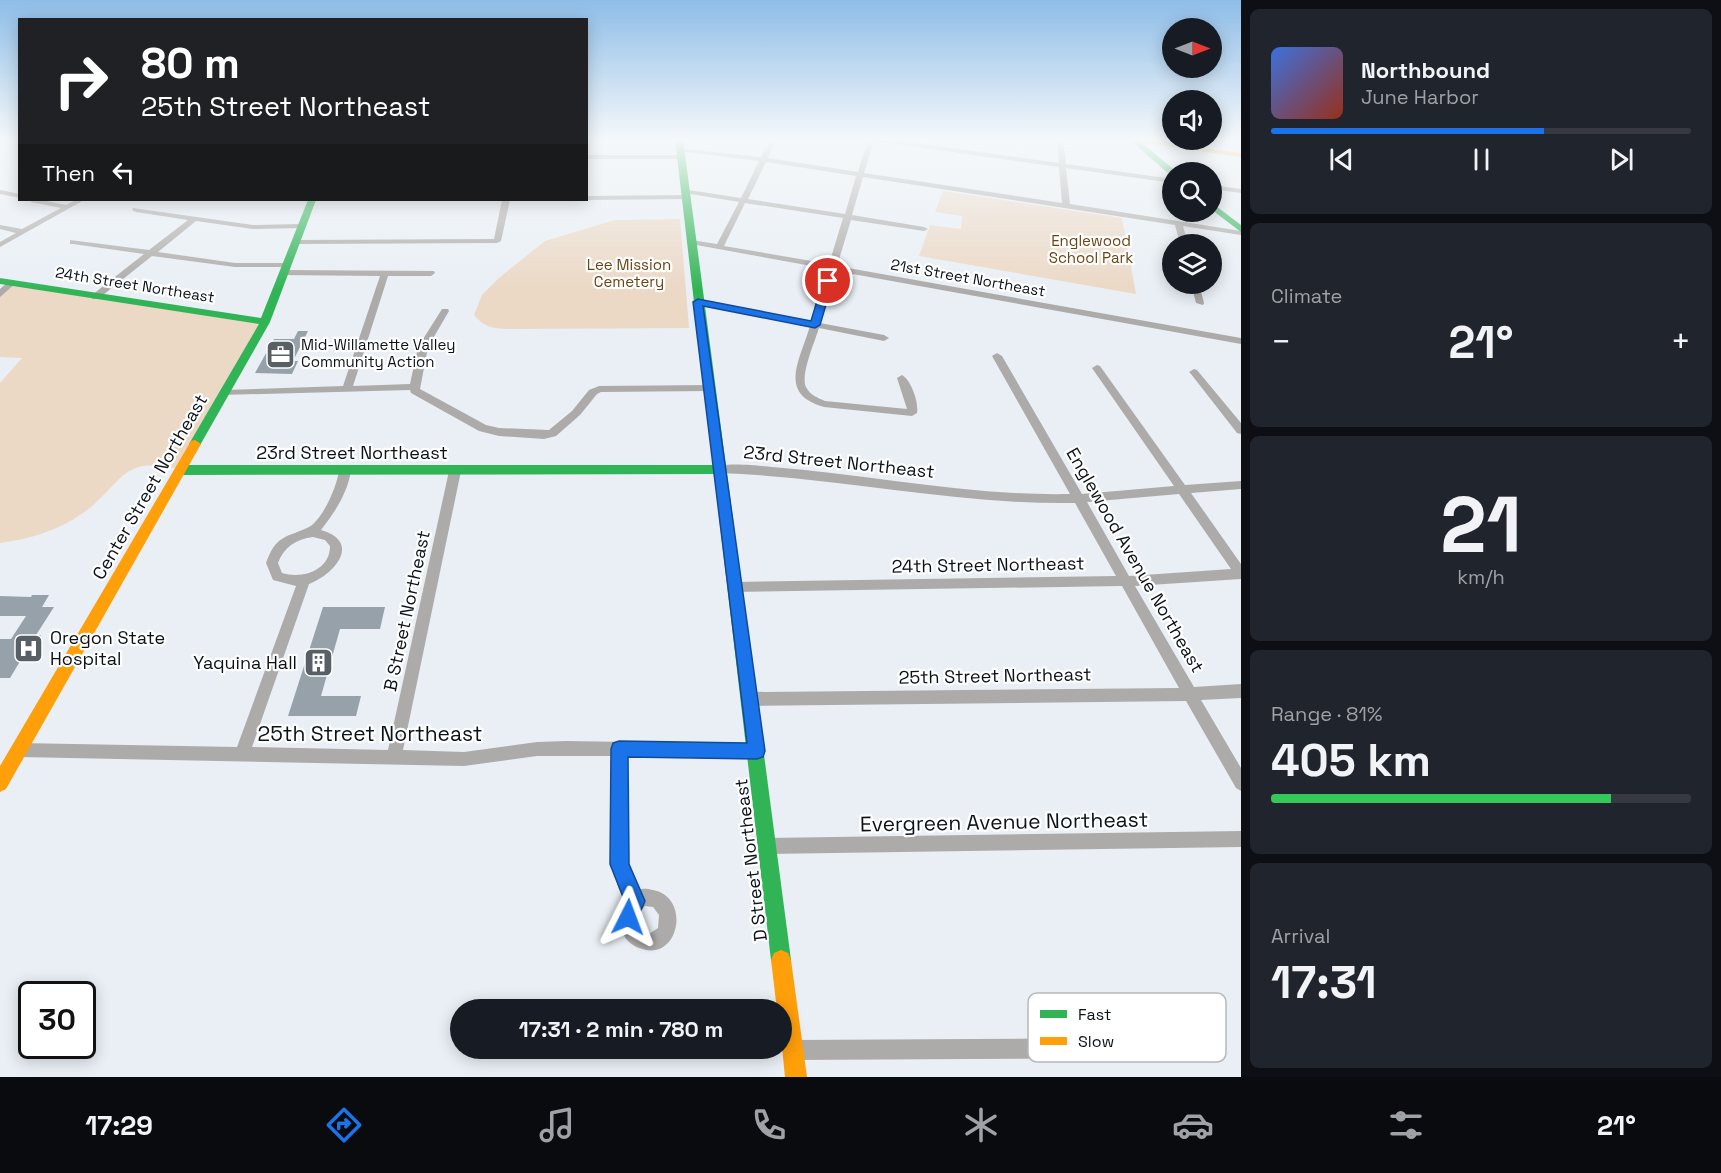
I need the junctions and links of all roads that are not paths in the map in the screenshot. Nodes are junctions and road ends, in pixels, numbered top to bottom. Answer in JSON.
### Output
{"nodes":[{"id":1,"x":684,"y":189,"type":"edge"},
{"id":2,"x":749,"y":189,"type":"edge"},
{"id":3,"x":856,"y":189,"type":"edge"},
{"id":4,"x":959,"y":189,"type":"edge"},
{"id":5,"x":1065,"y":189,"type":"edge"},
{"id":6,"x":0,"y":192,"type":"edge"},
{"id":7,"x":685,"y":194,"type":"junction"},
{"id":8,"x":18,"y":196,"type":"edge"},
{"id":9,"x":588,"y":198,"type":"edge"},
{"id":10,"x":744,"y":199,"type":"junction"},
{"id":11,"x":39,"y":201,"type":"edge"},
{"id":12,"x":78,"y":201,"type":"edge"},
{"id":13,"x":312,"y":201,"type":"edge"},
{"id":14,"x":506,"y":201,"type":"edge"},
{"id":15,"x":1066,"y":206,"type":"junction"},
{"id":16,"x":67,"y":207,"type":"junction"},
{"id":17,"x":136,"y":210,"type":"dead end"},
{"id":18,"x":1222,"y":215,"type":"edge"},
{"id":19,"x":848,"y":217,"type":"junction"},
{"id":20,"x":194,"y":219,"type":"junction"},
{"id":21,"x":1178,"y":223,"type":"junction"},
{"id":22,"x":302,"y":226,"type":"junction"},
{"id":23,"x":0,"y":227,"type":"edge"},
{"id":24,"x":924,"y":229,"type":"dead end"},
{"id":25,"x":1241,"y":231,"type":"edge"},
{"id":26,"x":22,"y":232,"type":"junction"},
{"id":27,"x":1181,"y":234,"type":"edge"},
{"id":28,"x":73,"y":242,"type":"dead end"},
{"id":29,"x":295,"y":242,"type":"junction"},
{"id":30,"x":691,"y":242,"type":"junction"},
{"id":31,"x":0,"y":245,"type":"edge"},
{"id":32,"x":720,"y":246,"type":"junction"},
{"id":33,"x":150,"y":254,"type":"junction"},
{"id":34,"x":832,"y":267,"type":"junction"},
{"id":35,"x":285,"y":269,"type":"junction"},
{"id":36,"x":385,"y":273,"type":"junction"},
{"id":37,"x":431,"y":273,"type":"dead end"},
{"id":38,"x":6,"y":282,"type":"edge"},
{"id":39,"x":0,"y":294,"type":"edge"},
{"id":40,"x":1198,"y":294,"type":"edge"},
{"id":41,"x":95,"y":297,"type":"junction"},
{"id":42,"x":698,"y":302,"type":"junction"},
{"id":43,"x":1200,"y":303,"type":"dead end"},
{"id":44,"x":445,"y":311,"type":"dead end"},
{"id":45,"x":265,"y":322,"type":"junction"},
{"id":46,"x":815,"y":325,"type":"junction"},
{"id":47,"x":884,"y":338,"type":"dead end"},
{"id":48,"x":1241,"y":341,"type":"edge"},
{"id":49,"x":997,"y":356,"type":"dead end"},
{"id":50,"x":1097,"y":368,"type":"dead end"},
{"id":51,"x":1194,"y":372,"type":"dead end"},
{"id":52,"x":902,"y":378,"type":"dead end"},
{"id":53,"x":414,"y":387,"type":"junction"},
{"id":54,"x":347,"y":388,"type":"junction"},
{"id":55,"x":709,"y":388,"type":"junction"},
{"id":56,"x":225,"y":393,"type":"junction"},
{"id":57,"x":1241,"y":430,"type":"edge"},
{"id":58,"x":719,"y":469,"type":"junction"},
{"id":59,"x":181,"y":470,"type":"junction"},
{"id":60,"x":345,"y":471,"type":"junction"},
{"id":61,"x":455,"y":471,"type":"junction"},
{"id":62,"x":1241,"y":485,"type":"edge"},
{"id":63,"x":1181,"y":489,"type":"junction"},
{"id":64,"x":1078,"y":498,"type":"junction"},
{"id":65,"x":313,"y":532,"type":"junction"},
{"id":66,"x":1241,"y":574,"type":"edge"},
{"id":67,"x":1125,"y":581,"type":"junction"},
{"id":68,"x":304,"y":582,"type":"junction"},
{"id":69,"x":735,"y":587,"type":"junction"},
{"id":70,"x":1241,"y":691,"type":"edge"},
{"id":71,"x":1189,"y":694,"type":"junction"},
{"id":72,"x":750,"y":699,"type":"junction"},
{"id":73,"x":619,"y":749,"type":"junction"},
{"id":74,"x":19,"y":750,"type":"junction"},
{"id":75,"x":757,"y":751,"type":"junction"},
{"id":76,"x":242,"y":755,"type":"junction"},
{"id":77,"x":394,"y":758,"type":"junction"},
{"id":78,"x":0,"y":783,"type":"edge"},
{"id":79,"x":1241,"y":783,"type":"edge"},
{"id":80,"x":1241,"y":839,"type":"edge"},
{"id":81,"x":767,"y":846,"type":"junction"},
{"id":82,"x":636,"y":901,"type":"dead end"},
{"id":83,"x":1028,"y":1049,"type":"edge"},
{"id":84,"x":793,"y":1050,"type":"junction"},
{"id":85,"x":796,"y":1077,"type":"edge"}],
"edges":[{"from":1,"to":7,"type":"street","name":"D Street Northeast"},
{"from":2,"to":10,"type":"street"},
{"from":3,"to":19,"type":"street"},
{"from":4,"to":15,"type":"street"},
{"from":5,"to":15,"type":"street"},
{"from":6,"to":8,"type":"street"},
{"from":7,"to":9,"type":"street"},
{"from":7,"to":10,"type":"street"},
{"from":7,"to":30,"type":"street","name":"D Street Northeast"},
{"from":10,"to":19,"type":"street"},
{"from":10,"to":32,"type":"street"},
{"from":11,"to":16,"type":"street"},
{"from":12,"to":16,"type":"street"},
{"from":13,"to":22,"type":"street","name":"Center Street Northeast"},
{"from":14,"to":29,"type":"street"},
{"from":15,"to":21,"type":"street"},
{"from":16,"to":26,"type":"street"},
{"from":17,"to":20,"type":"street"},
{"from":18,"to":25,"type":"street"},
{"from":19,"to":24,"type":"street"},
{"from":19,"to":34,"type":"street"},
{"from":20,"to":22,"type":"street"},
{"from":20,"to":33,"type":"street"},
{"from":21,"to":25,"type":"street"},
{"from":21,"to":27,"type":"street"},
{"from":22,"to":29,"type":"street","name":"Center Street Northeast"},
{"from":23,"to":26,"type":"street"},
{"from":26,"to":31,"type":"street"},
{"from":28,"to":33,"type":"street"},
{"from":29,"to":35,"type":"street","name":"Center Street Northeast"},
{"from":30,"to":32,"type":"street","name":"21st Street Northeast"},
{"from":30,"to":42,"type":"street","name":"D Street Northeast"},
{"from":32,"to":34,"type":"street","name":"21st Street Northeast"},
{"from":33,"to":35,"type":"street"},
{"from":33,"to":41,"type":"street"},
{"from":34,"to":46,"type":"street"},
{"from":34,"to":48,"type":"street","name":"21st Street Northeast"},
{"from":35,"to":36,"type":"street"},
{"from":35,"to":45,"type":"street","name":"Center Street Northeast"},
{"from":36,"to":37,"type":"street"},
{"from":36,"to":54,"type":"street"},
{"from":38,"to":39,"type":"street"},
{"from":38,"to":41,"type":"street","name":"24th Street Northeast"},
{"from":40,"to":43,"type":"street"},
{"from":41,"to":45,"type":"street","name":"24th Street Northeast"},
{"from":42,"to":46,"type":"street"},
{"from":42,"to":55,"type":"street","name":"D Street Northeast"},
{"from":44,"to":53,"type":"street"},
{"from":45,"to":56,"type":"street","name":"Center Street Northeast"},
{"from":46,"to":47,"type":"street"},
{"from":46,"to":52,"type":"street"},
{"from":49,"to":64,"type":"street","name":"Englewood Avenue Northeast"},
{"from":50,"to":63,"type":"street"},
{"from":51,"to":57,"type":"street"},
{"from":53,"to":54,"type":"street"},
{"from":53,"to":55,"type":"street"},
{"from":54,"to":56,"type":"street"},
{"from":55,"to":58,"type":"street","name":"D Street Northeast"},
{"from":56,"to":59,"type":"street","name":"Center Street Northeast"},
{"from":58,"to":61,"type":"street","name":"23rd Street Northeast"},
{"from":58,"to":64,"type":"street","name":"23rd Street Northeast"},
{"from":58,"to":69,"type":"street","name":"D Street Northeast"},
{"from":59,"to":60,"type":"street","name":"23rd Street Northeast"},
{"from":59,"to":74,"type":"street","name":"Center Street Northeast"},
{"from":60,"to":61,"type":"street","name":"23rd Street Northeast"},
{"from":60,"to":65,"type":"street"},
{"from":61,"to":77,"type":"street","name":"B Street Northeast"},
{"from":62,"to":63,"type":"street","name":"23rd Street Northeast"},
{"from":63,"to":64,"type":"street","name":"23rd Street Northeast"},
{"from":63,"to":66,"type":"street"},
{"from":64,"to":67,"type":"street","name":"Englewood Avenue Northeast"},
{"from":65,"to":68,"type":"street"},
{"from":65,"to":68,"type":"street"},
{"from":66,"to":67,"type":"street","name":"24th Street Northeast"},
{"from":67,"to":69,"type":"street","name":"24th Street Northeast"},
{"from":67,"to":71,"type":"street","name":"Englewood Avenue Northeast"},
{"from":68,"to":76,"type":"street"},
{"from":69,"to":72,"type":"street","name":"D Street Northeast"},
{"from":70,"to":71,"type":"street","name":"25th Street Northeast"},
{"from":71,"to":72,"type":"street","name":"25th Street Northeast"},
{"from":71,"to":79,"type":"street","name":"Englewood Avenue Northeast"},
{"from":72,"to":75,"type":"street","name":"D Street Northeast"},
{"from":73,"to":75,"type":"street","name":"25th Street Northeast"},
{"from":73,"to":77,"type":"street","name":"25th Street Northeast"},
{"from":73,"to":82,"type":"street"},
{"from":74,"to":76,"type":"street","name":"25th Street Northeast"},
{"from":74,"to":78,"type":"street","name":"Center Street Northeast"},
{"from":75,"to":81,"type":"street","name":"D Street Northeast"},
{"from":76,"to":77,"type":"street","name":"25th Street Northeast"},
{"from":80,"to":81,"type":"street","name":"Evergreen Avenue Northeast"},
{"from":81,"to":84,"type":"street","name":"D Street Northeast"},
{"from":83,"to":84,"type":"street"},
{"from":84,"to":85,"type":"street","name":"D Street Northeast"}]}
